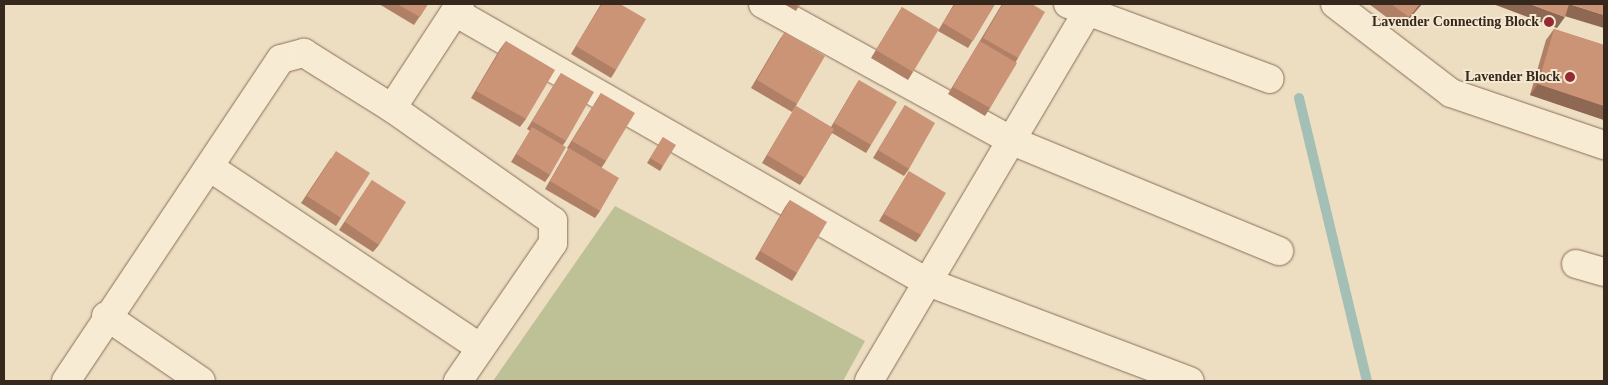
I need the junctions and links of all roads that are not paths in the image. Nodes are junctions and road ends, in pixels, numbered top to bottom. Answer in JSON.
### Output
{"nodes":[{"id":1,"x":763,"y":4,"type":"edge"},
{"id":2,"x":1335,"y":4,"type":"edge"},
{"id":3,"x":1082,"y":7,"type":"edge"},
{"id":4,"x":458,"y":8,"type":"edge"},
{"id":5,"x":1270,"y":79,"type":"dead end"},
{"id":6,"x":392,"y":108,"type":"junction"},
{"id":7,"x":1012,"y":141,"type":"junction"},
{"id":8,"x":1604,"y":145,"type":"edge"},
{"id":9,"x":211,"y":168,"type":"junction"},
{"id":10,"x":1279,"y":251,"type":"dead end"},
{"id":11,"x":1576,"y":264,"type":"dead end"},
{"id":12,"x":1604,"y":272,"type":"edge"},
{"id":13,"x":925,"y":281,"type":"junction"},
{"id":14,"x":106,"y":316,"type":"junction"},
{"id":15,"x":481,"y":348,"type":"junction"},
{"id":16,"x":66,"y":381,"type":"edge"},
{"id":17,"x":202,"y":381,"type":"edge"},
{"id":18,"x":458,"y":381,"type":"edge"},
{"id":19,"x":868,"y":381,"type":"edge"},
{"id":20,"x":1190,"y":381,"type":"edge"}],
"edges":[{"from":1,"to":7,"type":"street"},
{"from":2,"to":8,"type":"street"},
{"from":3,"to":5,"type":"street"},
{"from":3,"to":7,"type":"street"},
{"from":4,"to":6,"type":"street"},
{"from":4,"to":13,"type":"street"},
{"from":6,"to":9,"type":"street"},
{"from":6,"to":15,"type":"street"},
{"from":7,"to":10,"type":"street"},
{"from":7,"to":13,"type":"street"},
{"from":9,"to":14,"type":"street"},
{"from":9,"to":15,"type":"street"},
{"from":11,"to":12,"type":"street"},
{"from":13,"to":19,"type":"street"},
{"from":13,"to":20,"type":"street"},
{"from":14,"to":16,"type":"street"},
{"from":14,"to":17,"type":"street"},
{"from":15,"to":18,"type":"street"}]}
